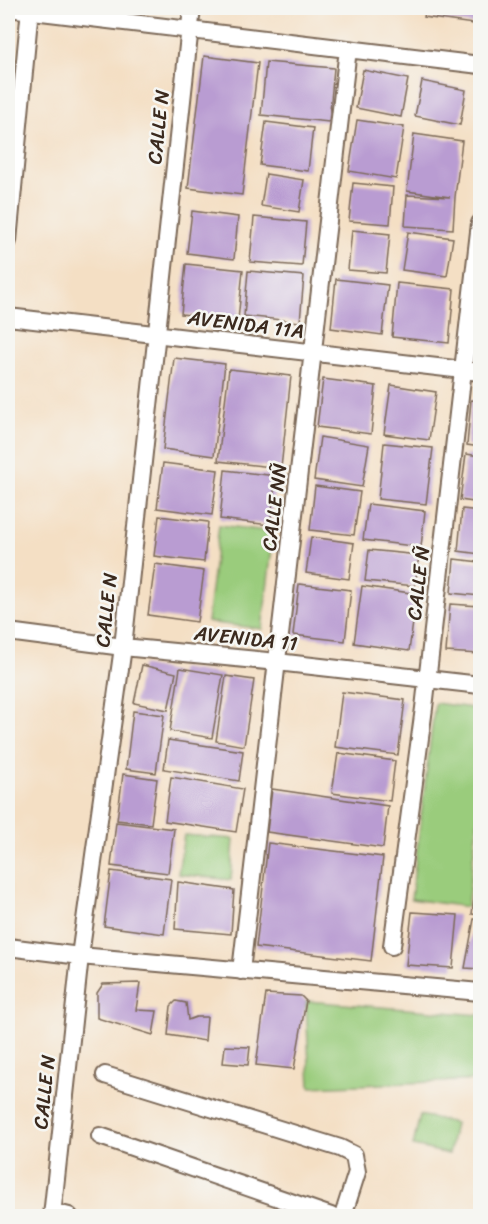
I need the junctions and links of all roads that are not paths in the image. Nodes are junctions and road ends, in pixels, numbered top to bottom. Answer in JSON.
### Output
{"nodes":[{"id":1,"x":8,"y":8,"type":"edge"},
{"id":2,"x":28,"y":8,"type":"edge"},
{"id":3,"x":192,"y":8,"type":"edge"},
{"id":4,"x":189,"y":29,"type":"junction"},
{"id":5,"x":348,"y":49,"type":"junction"},
{"id":6,"x":480,"y":65,"type":"edge"},
{"id":7,"x":480,"y":223,"type":"edge"},
{"id":8,"x":8,"y":241,"type":"edge"},
{"id":9,"x":8,"y":317,"type":"edge"},
{"id":10,"x":156,"y":335,"type":"junction"},
{"id":11,"x":312,"y":353,"type":"junction"},
{"id":12,"x":472,"y":371,"type":"edge"},
{"id":13,"x":8,"y":632,"type":"edge"},
{"id":14,"x":123,"y":647,"type":"junction"},
{"id":15,"x":277,"y":662,"type":"junction"},
{"id":16,"x":428,"y":679,"type":"junction"},
{"id":17,"x":480,"y":685,"type":"edge"},
{"id":18,"x":392,"y":946,"type":"dead end"},
{"id":19,"x":8,"y":947,"type":"edge"},
{"id":20,"x":80,"y":956,"type":"junction"},
{"id":21,"x":241,"y":971,"type":"junction"},
{"id":22,"x":480,"y":993,"type":"edge"},
{"id":23,"x":105,"y":1075,"type":"dead end"},
{"id":24,"x":100,"y":1136,"type":"dead end"},
{"id":25,"x":58,"y":1215,"type":"edge"},
{"id":26,"x":331,"y":1216,"type":"edge"},
{"id":27,"x":343,"y":1216,"type":"edge"}],
"edges":[{"from":1,"to":2,"type":"street"},
{"from":2,"to":4,"type":"street"},
{"from":2,"to":8,"type":"street"},
{"from":3,"to":4,"type":"street","name":"CALLE N"},
{"from":4,"to":5,"type":"street"},
{"from":4,"to":10,"type":"street","name":"CALLE N"},
{"from":5,"to":6,"type":"street"},
{"from":5,"to":11,"type":"street","name":"CALLE NÑ"},
{"from":7,"to":12,"type":"street","name":"CALLE Ñ"},
{"from":9,"to":10,"type":"street","name":"AVENIDA 11A"},
{"from":10,"to":11,"type":"street","name":"AVENIDA 11A"},
{"from":10,"to":14,"type":"street","name":"CALLE N"},
{"from":11,"to":12,"type":"street","name":"AVENIDA 11A"},
{"from":11,"to":15,"type":"street","name":"CALLE NÑ"},
{"from":12,"to":16,"type":"street","name":"CALLE Ñ"},
{"from":13,"to":14,"type":"street","name":"AVENIDA 11"},
{"from":14,"to":15,"type":"street","name":"AVENIDA 11"},
{"from":14,"to":20,"type":"street","name":"CALLE N"},
{"from":15,"to":16,"type":"street","name":"AVENIDA 11"},
{"from":15,"to":21,"type":"street","name":"CALLE NÑ"},
{"from":16,"to":17,"type":"street","name":"AVENIDA 11"},
{"from":16,"to":18,"type":"street","name":"CALLE Ñ"},
{"from":19,"to":20,"type":"street"},
{"from":20,"to":21,"type":"street"},
{"from":20,"to":25,"type":"street","name":"CALLE N"},
{"from":21,"to":22,"type":"street"},
{"from":23,"to":27,"type":"street"},
{"from":24,"to":26,"type":"street"}]}
